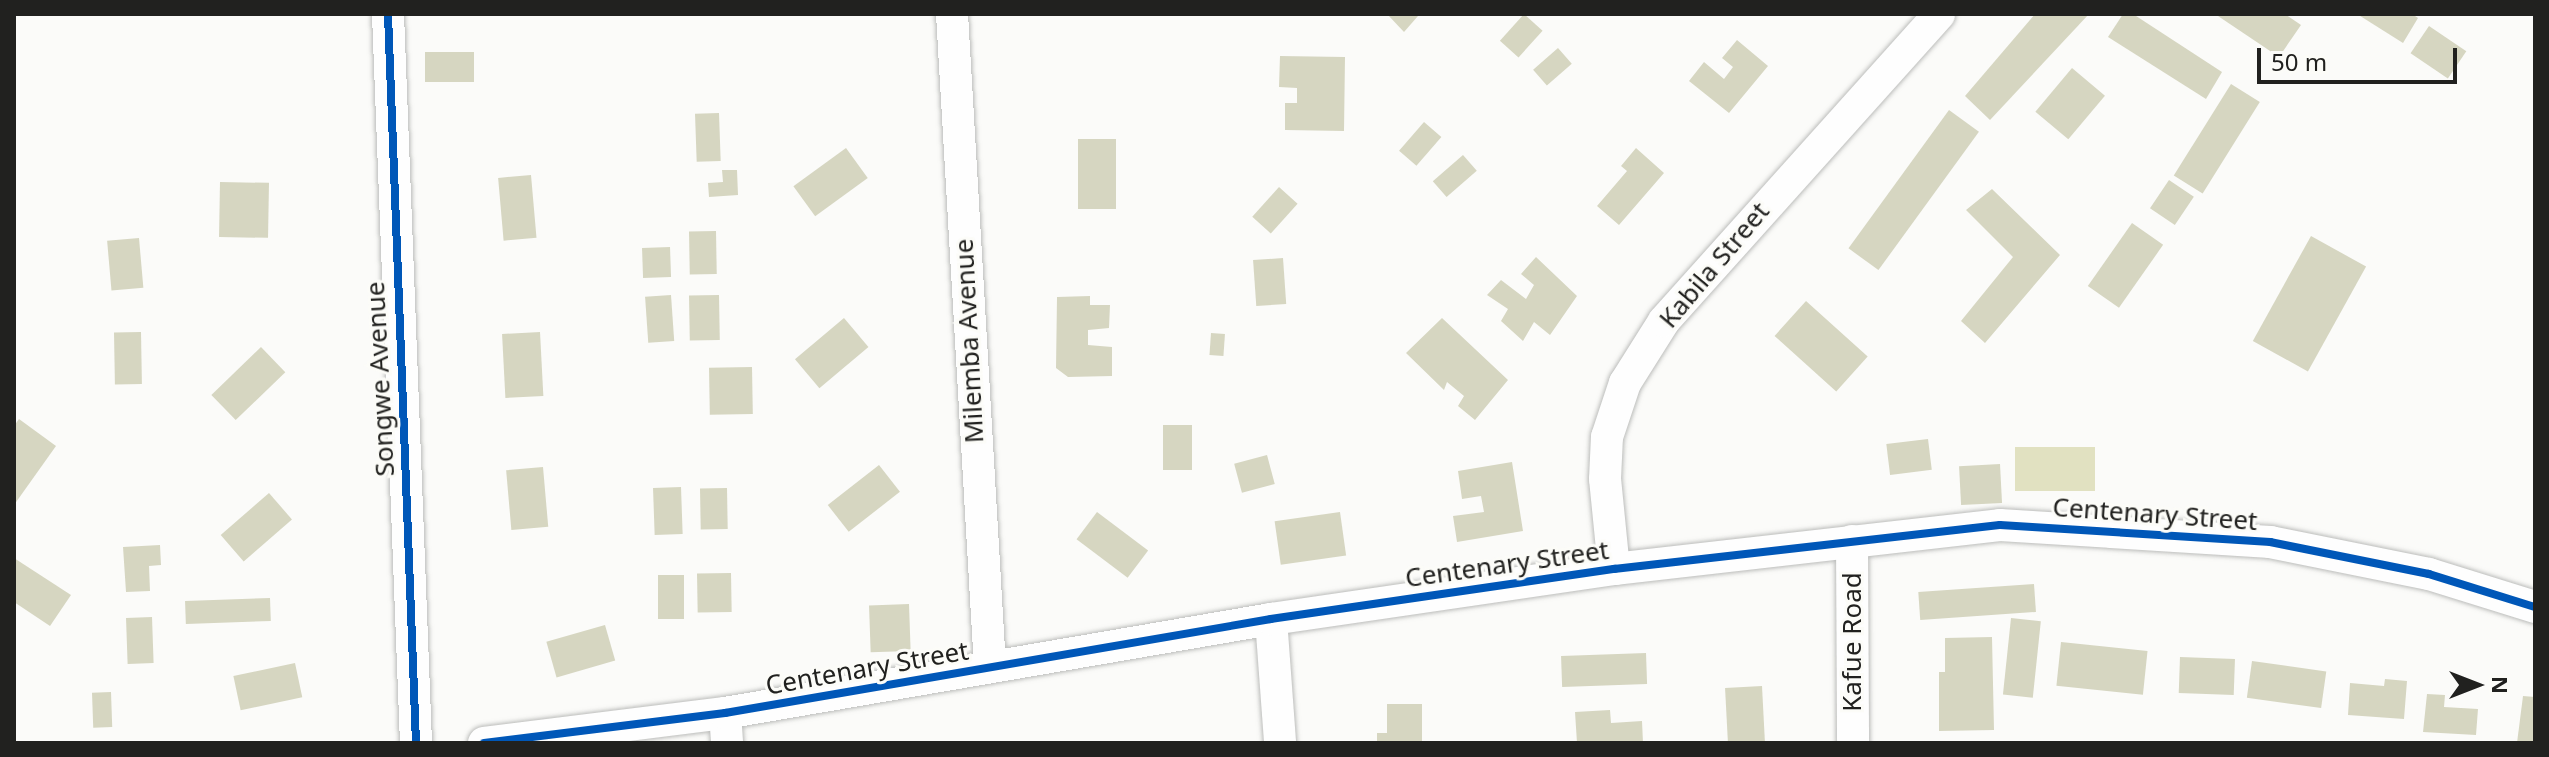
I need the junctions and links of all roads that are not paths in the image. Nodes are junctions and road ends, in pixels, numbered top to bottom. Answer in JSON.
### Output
{"nodes":[{"id":1,"x":388,"y":14,"type":"edge"},
{"id":2,"x":952,"y":14,"type":"edge"},
{"id":3,"x":1939,"y":14,"type":"edge"},
{"id":4,"x":1852,"y":541,"type":"junction"},
{"id":5,"x":1614,"y":569,"type":"junction"},
{"id":6,"x":2535,"y":607,"type":"edge"},
{"id":7,"x":1271,"y":619,"type":"junction"},
{"id":8,"x":990,"y":667,"type":"junction"},
{"id":9,"x":726,"y":728,"type":"edge"},
{"id":10,"x":416,"y":743,"type":"edge"},
{"id":11,"x":484,"y":743,"type":"edge"},
{"id":12,"x":1280,"y":743,"type":"edge"},
{"id":13,"x":1853,"y":743,"type":"edge"}],
"edges":[{"from":1,"to":10,"type":"street","name":"Songwe Avenue"},
{"from":2,"to":8,"type":"street","name":"Milemba Avenue"},
{"from":3,"to":5,"type":"street","name":"Kabila Street"},
{"from":4,"to":5,"type":"street","name":"Centenary Street"},
{"from":4,"to":6,"type":"street","name":"Centenary Street"},
{"from":4,"to":13,"type":"street","name":"Kafue Road"},
{"from":5,"to":7,"type":"street","name":"Centenary Street"},
{"from":7,"to":8,"type":"street","name":"Centenary Street"},
{"from":7,"to":12,"type":"street"},
{"from":8,"to":9,"type":"street","name":"Centenary Street"},
{"from":9,"to":11,"type":"street","name":"Centenary Street"}]}
